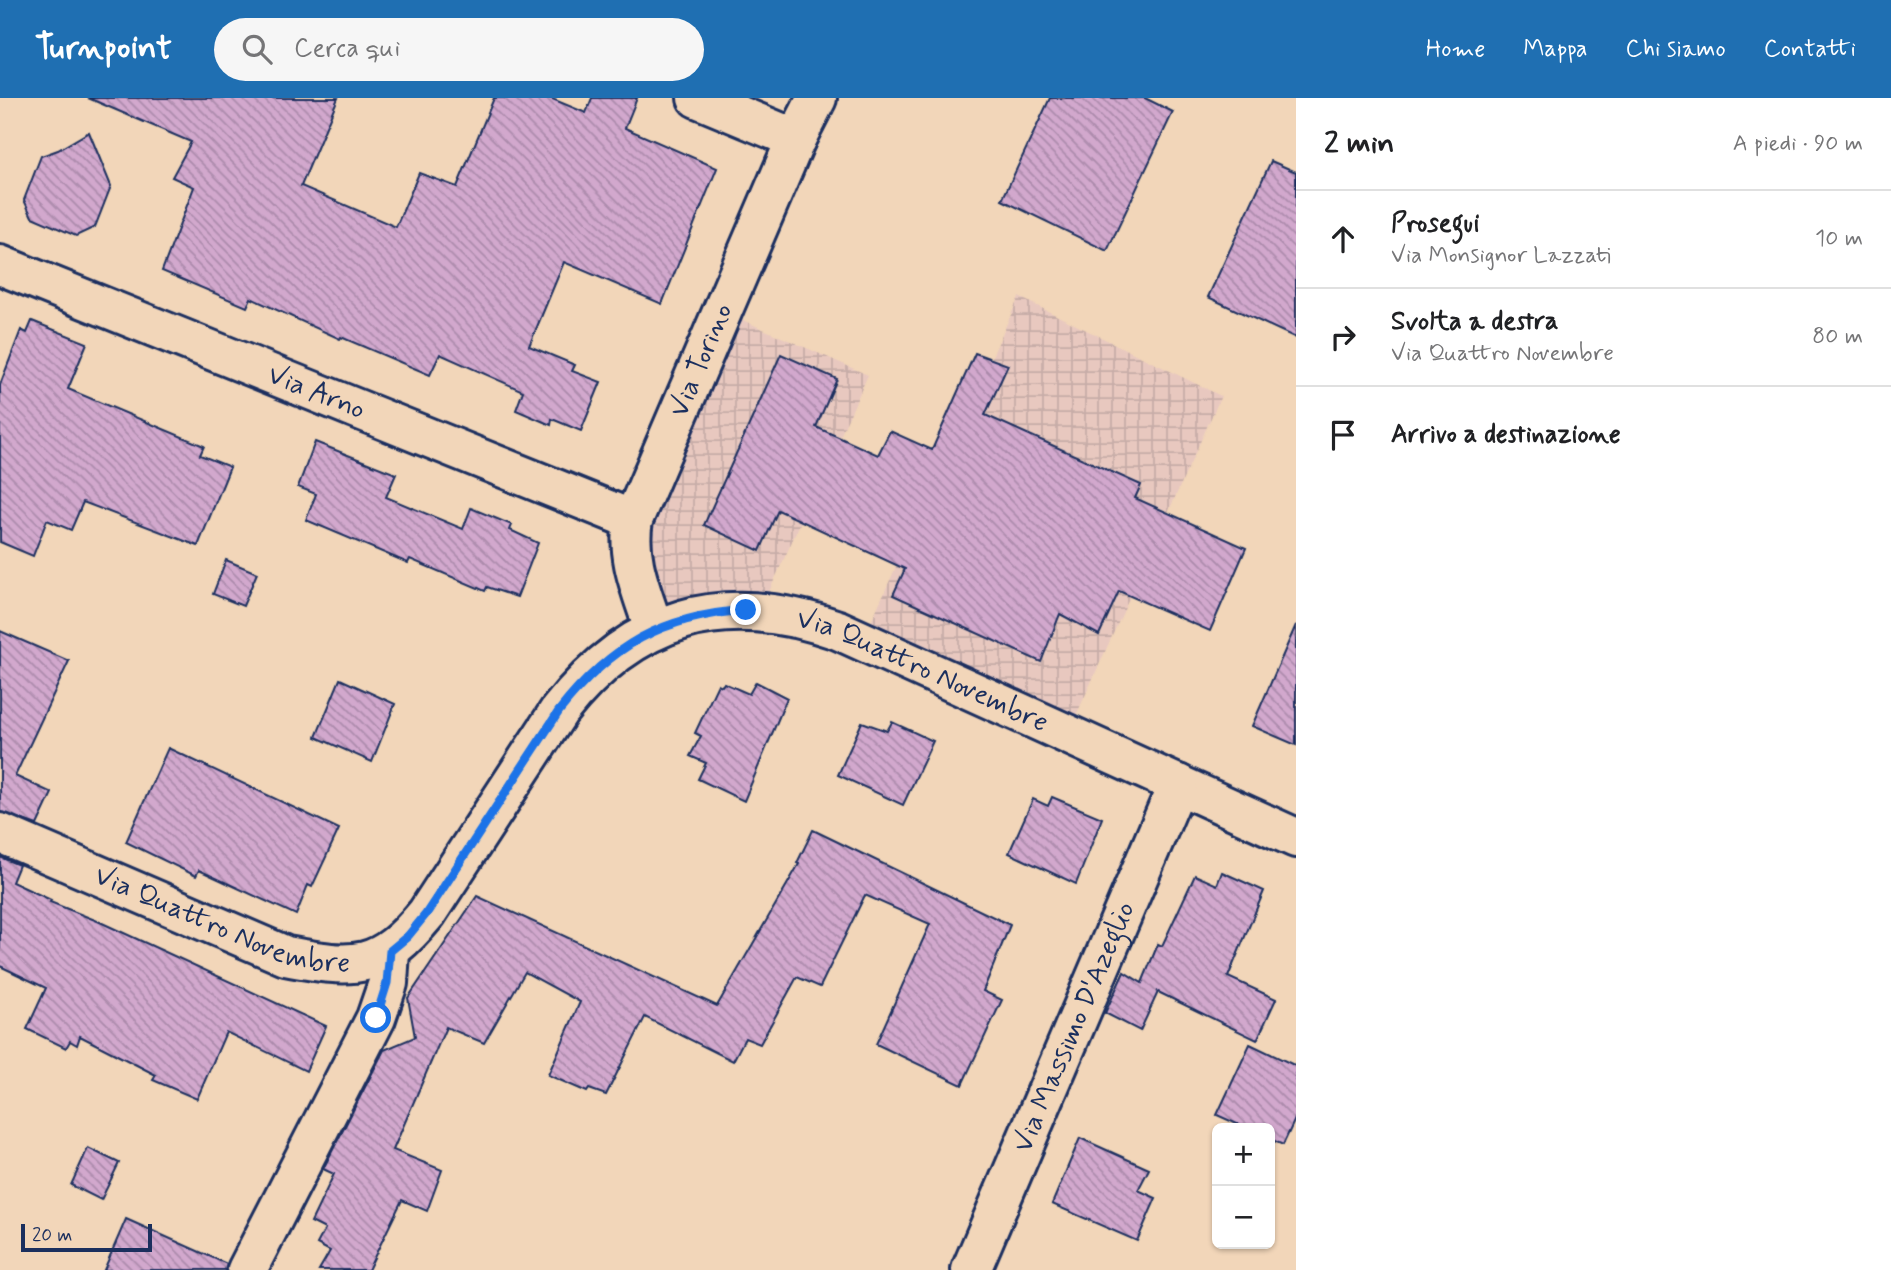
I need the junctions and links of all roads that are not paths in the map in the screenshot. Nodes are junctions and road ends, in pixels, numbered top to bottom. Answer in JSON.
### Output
{"nodes":[{"id":1,"x":696,"y":98,"type":"edge"},
{"id":2,"x":817,"y":98,"type":"edge"},
{"id":3,"x":796,"y":139,"type":"junction"},
{"id":4,"x":0,"y":265,"type":"edge"},
{"id":5,"x":633,"y":520,"type":"junction"},
{"id":6,"x":654,"y":631,"type":"junction"},
{"id":7,"x":1178,"y":784,"type":"junction"},
{"id":8,"x":0,"y":833,"type":"edge"},
{"id":9,"x":1296,"y":838,"type":"edge"},
{"id":10,"x":390,"y":951,"type":"junction"},
{"id":11,"x":247,"y":1270,"type":"edge"},
{"id":12,"x":971,"y":1270,"type":"edge"}],
"edges":[{"from":1,"to":3,"type":"street"},
{"from":2,"to":3,"type":"street","name":"Via Torino"},
{"from":3,"to":5,"type":"street","name":"Via Torino"},
{"from":4,"to":5,"type":"street","name":"Via Arno"},
{"from":5,"to":6,"type":"street","name":"Via Torino"},
{"from":6,"to":7,"type":"street","name":"Via Quattro Novembre"},
{"from":6,"to":10,"type":"street","name":"Via Quattro Novembre"},
{"from":7,"to":9,"type":"street","name":"Via Quattro Novembre"},
{"from":7,"to":12,"type":"street","name":"Via Massimo D'Azeglio"},
{"from":8,"to":10,"type":"street","name":"Via Quattro Novembre"},
{"from":10,"to":11,"type":"street"}]}
